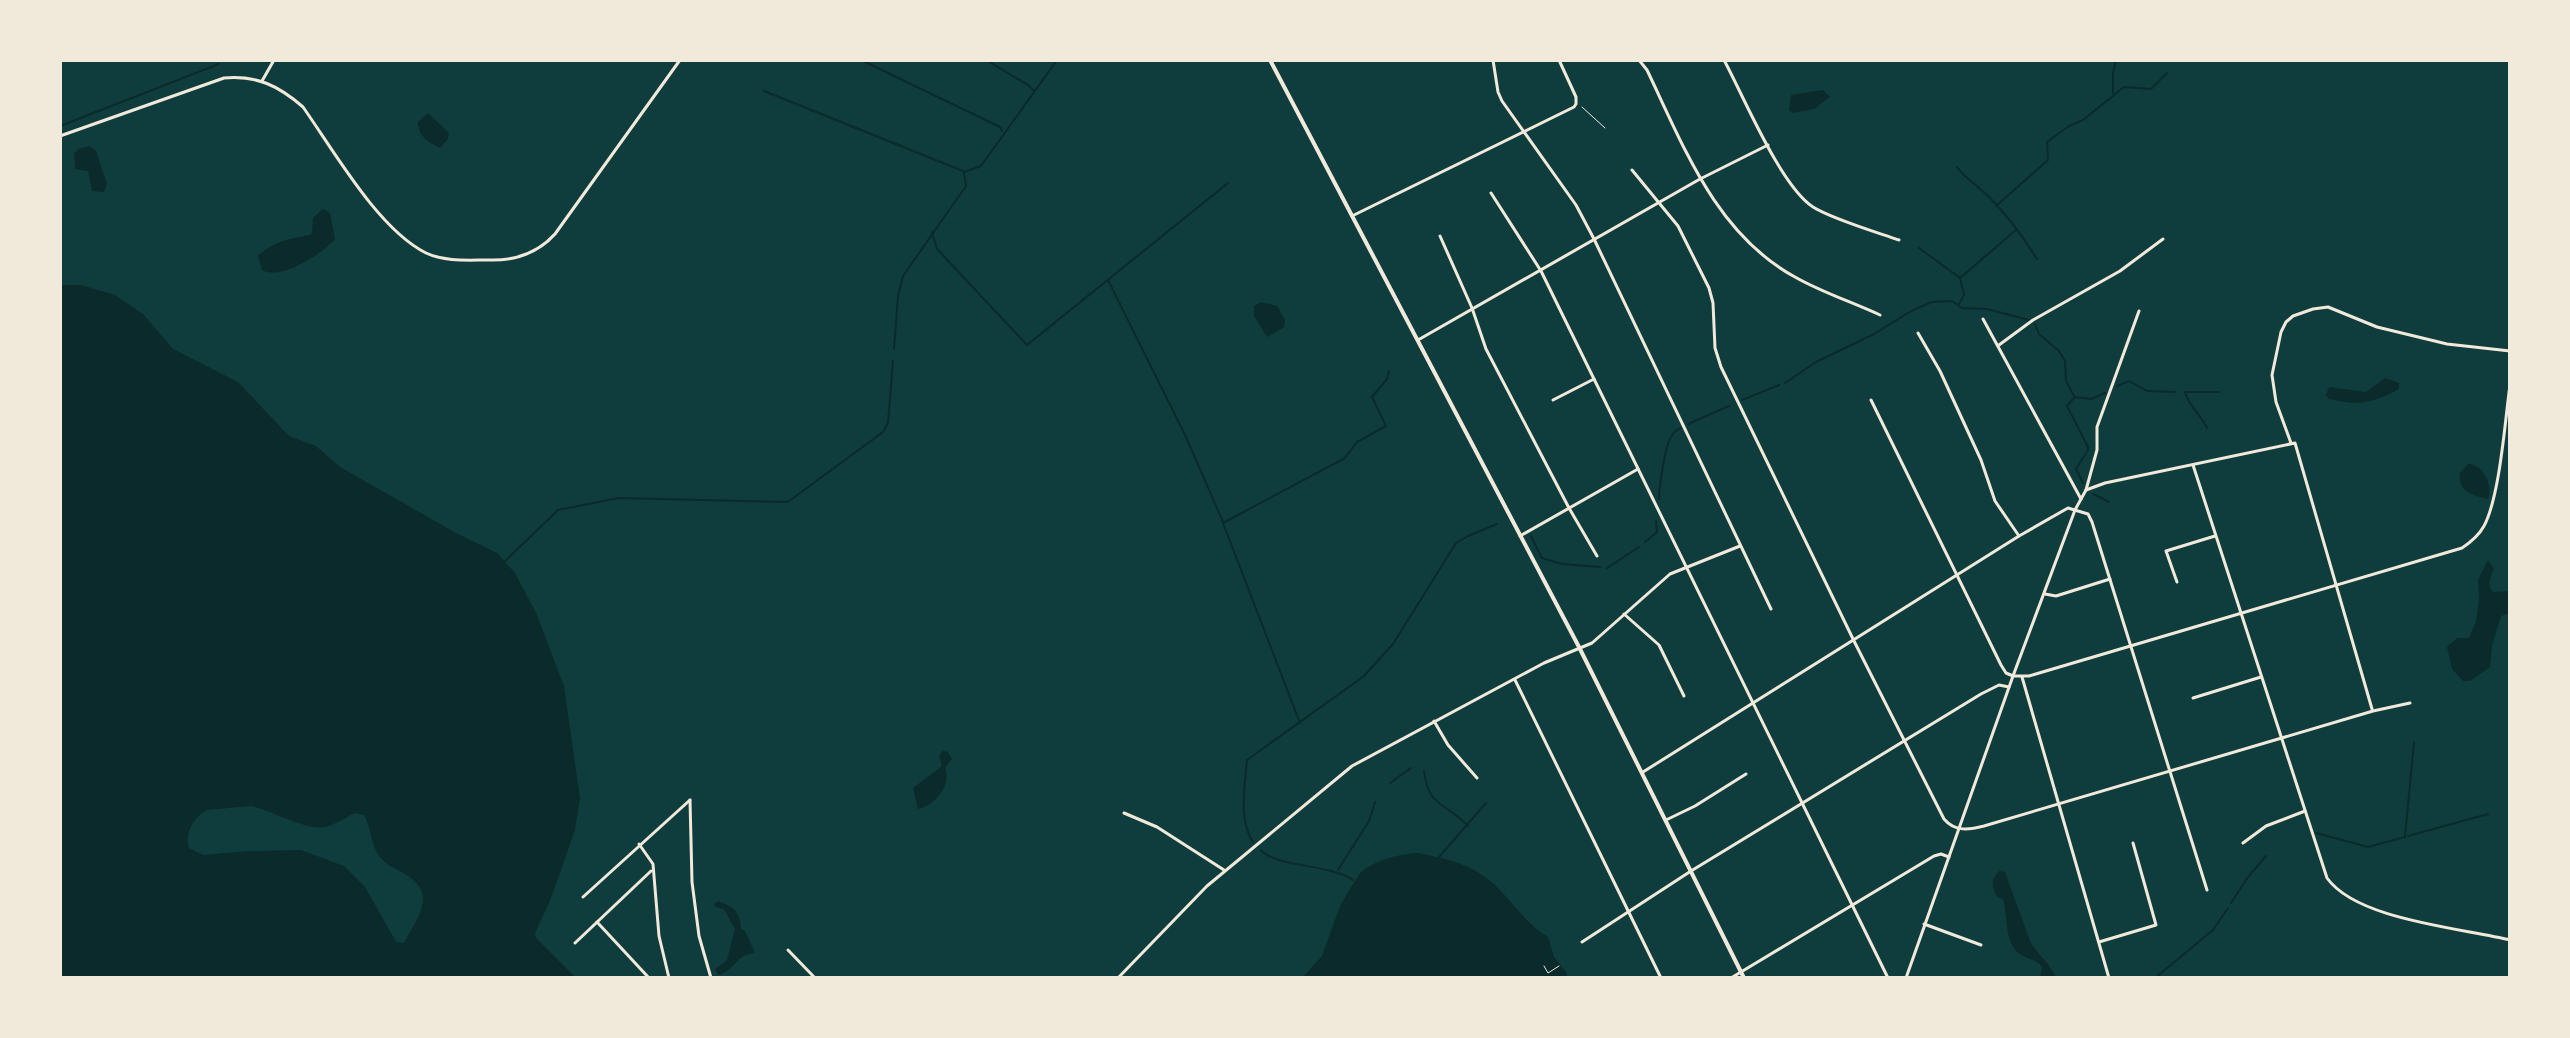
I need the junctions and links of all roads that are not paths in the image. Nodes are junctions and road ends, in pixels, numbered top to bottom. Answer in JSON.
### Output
{"nodes":[{"id":1,"x":274,"y":60,"type":"edge"},
{"id":2,"x":680,"y":60,"type":"edge"},
{"id":3,"x":1270,"y":60,"type":"edge"},
{"id":4,"x":1493,"y":60,"type":"edge"},
{"id":5,"x":1559,"y":60,"type":"edge"},
{"id":6,"x":1639,"y":60,"type":"edge"},
{"id":7,"x":1724,"y":60,"type":"edge"},
{"id":8,"x":262,"y":81,"type":"junction"},
{"id":9,"x":1524,"y":133,"type":"junction"},
{"id":10,"x":60,"y":136,"type":"edge"},
{"id":11,"x":1768,"y":145,"type":"junction"},
{"id":12,"x":1632,"y":170,"type":"dead end"},
{"id":13,"x":1700,"y":179,"type":"junction"},
{"id":14,"x":1491,"y":193,"type":"dead end"},
{"id":15,"x":1658,"y":204,"type":"junction"},
{"id":16,"x":1352,"y":216,"type":"junction"},
{"id":17,"x":1440,"y":236,"type":"dead end"},
{"id":18,"x":1594,"y":239,"type":"junction"},
{"id":19,"x":2163,"y":239,"type":"dead end"},
{"id":20,"x":1899,"y":240,"type":"dead end"},
{"id":21,"x":1541,"y":271,"type":"junction"},
{"id":22,"x":1472,"y":308,"type":"junction"},
{"id":23,"x":2139,"y":311,"type":"dead end"},
{"id":24,"x":1880,"y":315,"type":"dead end"},
{"id":25,"x":1983,"y":319,"type":"dead end"},
{"id":26,"x":1918,"y":333,"type":"dead end"},
{"id":27,"x":1417,"y":340,"type":"junction"},
{"id":28,"x":1998,"y":346,"type":"junction"},
{"id":29,"x":2510,"y":351,"type":"edge"},
{"id":30,"x":1594,"y":379,"type":"junction"},
{"id":31,"x":2510,"y":385,"type":"edge"},
{"id":32,"x":1553,"y":400,"type":"dead end"},
{"id":33,"x":1871,"y":400,"type":"dead end"},
{"id":34,"x":2293,"y":443,"type":"junction"},
{"id":35,"x":2193,"y":465,"type":"junction"},
{"id":36,"x":1638,"y":469,"type":"junction"},
{"id":37,"x":2086,"y":490,"type":"junction"},
{"id":38,"x":2081,"y":499,"type":"junction"},
{"id":39,"x":1569,"y":508,"type":"junction"},
{"id":40,"x":2075,"y":510,"type":"junction"},
{"id":41,"x":1520,"y":536,"type":"junction"},
{"id":42,"x":2019,"y":536,"type":"junction"},
{"id":43,"x":2217,"y":536,"type":"junction"},
{"id":44,"x":1740,"y":546,"type":"junction"},
{"id":45,"x":1597,"y":556,"type":"dead end"},
{"id":46,"x":1687,"y":567,"type":"junction"},
{"id":47,"x":1958,"y":576,"type":"junction"},
{"id":48,"x":2110,"y":579,"type":"junction"},
{"id":49,"x":2177,"y":582,"type":"dead end"},
{"id":50,"x":2336,"y":584,"type":"junction"},
{"id":51,"x":2044,"y":593,"type":"junction"},
{"id":52,"x":1771,"y":609,"type":"dead end"},
{"id":53,"x":2241,"y":612,"type":"junction"},
{"id":54,"x":1624,"y":614,"type":"junction"},
{"id":55,"x":1854,"y":641,"type":"junction"},
{"id":56,"x":2130,"y":645,"type":"junction"},
{"id":57,"x":1579,"y":647,"type":"junction"},
{"id":58,"x":2013,"y":676,"type":"junction"},
{"id":59,"x":2022,"y":677,"type":"junction"},
{"id":60,"x":2261,"y":677,"type":"junction"},
{"id":61,"x":1515,"y":679,"type":"junction"},
{"id":62,"x":2009,"y":687,"type":"junction"},
{"id":63,"x":1684,"y":696,"type":"dead end"},
{"id":64,"x":2193,"y":698,"type":"dead end"},
{"id":65,"x":2410,"y":703,"type":"dead end"},
{"id":66,"x":1753,"y":705,"type":"junction"},
{"id":67,"x":2373,"y":711,"type":"junction"},
{"id":68,"x":1434,"y":721,"type":"junction"},
{"id":69,"x":2281,"y":739,"type":"junction"},
{"id":70,"x":1904,"y":742,"type":"junction"},
{"id":71,"x":2170,"y":772,"type":"junction"},
{"id":72,"x":1642,"y":773,"type":"junction"},
{"id":73,"x":1746,"y":774,"type":"dead end"},
{"id":74,"x":1477,"y":778,"type":"dead end"},
{"id":75,"x":2059,"y":805,"type":"junction"},
{"id":76,"x":1802,"y":806,"type":"junction"},
{"id":77,"x":2305,"y":811,"type":"junction"},
{"id":78,"x":1124,"y":813,"type":"dead end"},
{"id":79,"x":1665,"y":821,"type":"junction"},
{"id":80,"x":1960,"y":829,"type":"junction"},
{"id":81,"x":2133,"y":843,"type":"dead end"},
{"id":82,"x":2243,"y":843,"type":"dead end"},
{"id":83,"x":639,"y":844,"type":"junction"},
{"id":84,"x":1949,"y":857,"type":"junction"},
{"id":85,"x":1225,"y":870,"type":"junction"},
{"id":86,"x":651,"y":871,"type":"junction"},
{"id":87,"x":1691,"y":871,"type":"junction"},
{"id":88,"x":2207,"y":890,"type":"dead end"},
{"id":89,"x":583,"y":897,"type":"dead end"},
{"id":90,"x":1852,"y":905,"type":"junction"},
{"id":91,"x":1628,"y":911,"type":"junction"},
{"id":92,"x":596,"y":922,"type":"junction"},
{"id":93,"x":1924,"y":924,"type":"junction"},
{"id":94,"x":2510,"y":940,"type":"edge"},
{"id":95,"x":1582,"y":942,"type":"dead end"},
{"id":96,"x":2099,"y":942,"type":"junction"},
{"id":97,"x":575,"y":943,"type":"dead end"},
{"id":98,"x":1981,"y":945,"type":"dead end"},
{"id":99,"x":788,"y":950,"type":"dead end"},
{"id":100,"x":1741,"y":971,"type":"junction"},
{"id":101,"x":649,"y":978,"type":"edge"},
{"id":102,"x":669,"y":978,"type":"edge"},
{"id":103,"x":711,"y":978,"type":"edge"},
{"id":104,"x":815,"y":978,"type":"edge"},
{"id":105,"x":1118,"y":978,"type":"edge"},
{"id":106,"x":1661,"y":978,"type":"edge"},
{"id":107,"x":1731,"y":978,"type":"edge"},
{"id":108,"x":1744,"y":978,"type":"edge"},
{"id":109,"x":1888,"y":978,"type":"edge"},
{"id":110,"x":1906,"y":978,"type":"edge"},
{"id":111,"x":2109,"y":978,"type":"edge"}],
"edges":[{"from":1,"to":8,"type":"street"},
{"from":2,"to":8,"type":"street"},
{"from":3,"to":16,"type":"main road"},
{"from":4,"to":9,"type":"street"},
{"from":5,"to":9,"type":"street"},
{"from":6,"to":13,"type":"street"},
{"from":7,"to":11,"type":"street"},
{"from":8,"to":10,"type":"street"},
{"from":9,"to":16,"type":"street"},
{"from":9,"to":18,"type":"street"},
{"from":11,"to":13,"type":"street"},
{"from":11,"to":20,"type":"street"},
{"from":12,"to":15,"type":"street"},
{"from":13,"to":15,"type":"street"},
{"from":13,"to":24,"type":"street"},
{"from":14,"to":21,"type":"street"},
{"from":15,"to":18,"type":"street"},
{"from":15,"to":55,"type":"street"},
{"from":16,"to":27,"type":"main road"},
{"from":17,"to":22,"type":"street"},
{"from":18,"to":21,"type":"street"},
{"from":18,"to":44,"type":"street"},
{"from":19,"to":28,"type":"street"},
{"from":21,"to":22,"type":"street"},
{"from":21,"to":30,"type":"street"},
{"from":22,"to":27,"type":"street"},
{"from":22,"to":39,"type":"street"},
{"from":23,"to":37,"type":"street"},
{"from":25,"to":28,"type":"street"},
{"from":26,"to":42,"type":"street"},
{"from":27,"to":41,"type":"main road"},
{"from":28,"to":38,"type":"street"},
{"from":29,"to":34,"type":"street"},
{"from":30,"to":32,"type":"street"},
{"from":30,"to":36,"type":"street"},
{"from":31,"to":50,"type":"street"},
{"from":33,"to":47,"type":"street"},
{"from":34,"to":35,"type":"street"},
{"from":34,"to":50,"type":"street"},
{"from":35,"to":37,"type":"street"},
{"from":35,"to":43,"type":"street"},
{"from":36,"to":39,"type":"street"},
{"from":36,"to":46,"type":"street"},
{"from":37,"to":38,"type":"street"},
{"from":38,"to":40,"type":"street"},
{"from":39,"to":41,"type":"street"},
{"from":39,"to":45,"type":"street"},
{"from":40,"to":42,"type":"street"},
{"from":40,"to":48,"type":"street"},
{"from":40,"to":51,"type":"street"},
{"from":41,"to":57,"type":"main road"},
{"from":42,"to":47,"type":"street"},
{"from":43,"to":49,"type":"street"},
{"from":43,"to":53,"type":"street"},
{"from":44,"to":46,"type":"street"},
{"from":44,"to":52,"type":"street"},
{"from":46,"to":54,"type":"street"},
{"from":46,"to":66,"type":"street"},
{"from":47,"to":55,"type":"street"},
{"from":47,"to":58,"type":"street"},
{"from":48,"to":51,"type":"street"},
{"from":48,"to":56,"type":"street"},
{"from":50,"to":53,"type":"street"},
{"from":50,"to":67,"type":"street"},
{"from":51,"to":58,"type":"street"},
{"from":53,"to":56,"type":"street"},
{"from":53,"to":60,"type":"street"},
{"from":54,"to":57,"type":"street"},
{"from":54,"to":63,"type":"street"},
{"from":55,"to":66,"type":"street"},
{"from":55,"to":70,"type":"street"},
{"from":56,"to":59,"type":"street"},
{"from":56,"to":71,"type":"street"},
{"from":57,"to":61,"type":"street"},
{"from":57,"to":72,"type":"main road"},
{"from":58,"to":59,"type":"street"},
{"from":58,"to":62,"type":"street"},
{"from":59,"to":75,"type":"street"},
{"from":60,"to":64,"type":"street"},
{"from":60,"to":69,"type":"street"},
{"from":61,"to":68,"type":"street"},
{"from":61,"to":91,"type":"street"},
{"from":62,"to":70,"type":"street"},
{"from":62,"to":80,"type":"street"},
{"from":65,"to":67,"type":"street"},
{"from":66,"to":72,"type":"street"},
{"from":66,"to":76,"type":"street"},
{"from":67,"to":69,"type":"street"},
{"from":68,"to":74,"type":"street"},
{"from":68,"to":85,"type":"street"},
{"from":69,"to":71,"type":"street"},
{"from":69,"to":77,"type":"street"},
{"from":70,"to":76,"type":"street"},
{"from":70,"to":80,"type":"street"},
{"from":71,"to":75,"type":"street"},
{"from":71,"to":88,"type":"street"},
{"from":72,"to":79,"type":"main road"},
{"from":73,"to":79,"type":"street"},
{"from":75,"to":80,"type":"street"},
{"from":75,"to":96,"type":"street"},
{"from":76,"to":87,"type":"street"},
{"from":76,"to":90,"type":"street"},
{"from":77,"to":82,"type":"street"},
{"from":77,"to":94,"type":"street"},
{"from":78,"to":85,"type":"street"},
{"from":79,"to":87,"type":"main road"},
{"from":80,"to":84,"type":"street"},
{"from":81,"to":96,"type":"street"},
{"from":83,"to":86,"type":"street"},
{"from":83,"to":89,"type":"street"},
{"from":83,"to":103,"type":"street"},
{"from":84,"to":90,"type":"street"},
{"from":84,"to":93,"type":"street"},
{"from":85,"to":105,"type":"street"},
{"from":86,"to":92,"type":"street"},
{"from":86,"to":102,"type":"street"},
{"from":87,"to":91,"type":"street"},
{"from":87,"to":100,"type":"main road"},
{"from":90,"to":100,"type":"street"},
{"from":90,"to":109,"type":"street"},
{"from":91,"to":95,"type":"street"},
{"from":91,"to":106,"type":"street"},
{"from":92,"to":97,"type":"street"},
{"from":92,"to":101,"type":"street"},
{"from":93,"to":98,"type":"street"},
{"from":93,"to":110,"type":"street"},
{"from":96,"to":111,"type":"street"},
{"from":99,"to":104,"type":"street"},
{"from":100,"to":107,"type":"street"},
{"from":100,"to":108,"type":"main road"}]}
